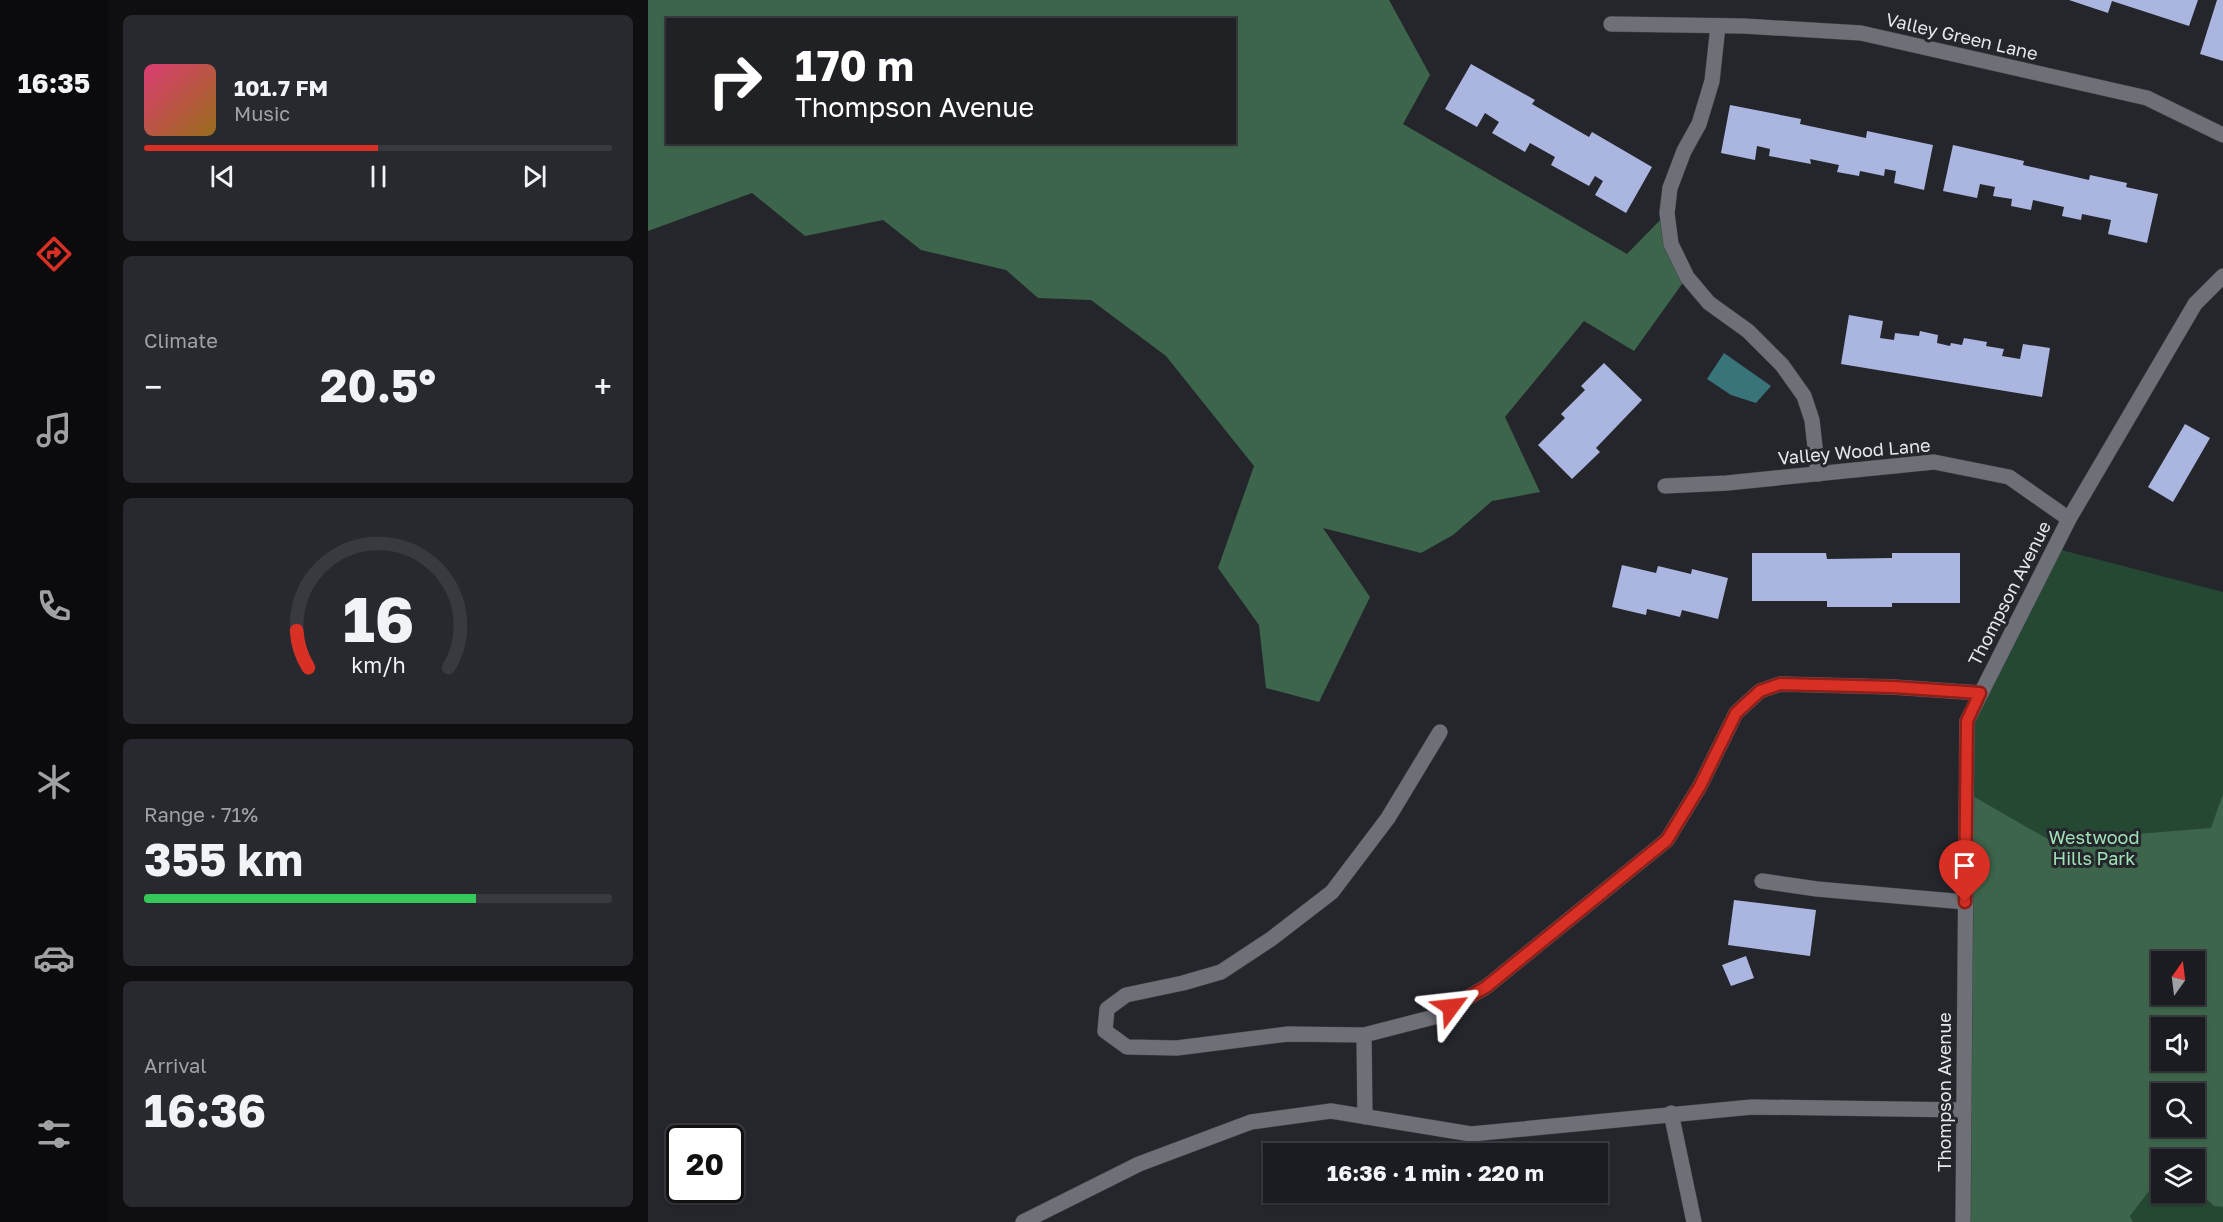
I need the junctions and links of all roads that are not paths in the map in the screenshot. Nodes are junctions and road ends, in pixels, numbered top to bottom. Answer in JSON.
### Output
{"nodes":[{"id":1,"x":1611,"y":24,"type":"dead end"},
{"id":2,"x":1718,"y":26,"type":"junction"},
{"id":3,"x":2223,"y":135,"type":"edge"},
{"id":4,"x":2223,"y":276,"type":"edge"},
{"id":5,"x":1818,"y":474,"type":"junction"},
{"id":6,"x":1665,"y":486,"type":"dead end"},
{"id":7,"x":2069,"y":519,"type":"junction"},
{"id":8,"x":1980,"y":693,"type":"junction"},
{"id":9,"x":1440,"y":732,"type":"dead end"},
{"id":10,"x":1762,"y":881,"type":"dead end"},
{"id":11,"x":1965,"y":902,"type":"junction"},
{"id":12,"x":1364,"y":1035,"type":"junction"},
{"id":13,"x":1964,"y":1110,"type":"junction"},
{"id":14,"x":1671,"y":1113,"type":"junction"},
{"id":15,"x":1365,"y":1117,"type":"junction"},
{"id":16,"x":1023,"y":1222,"type":"edge"},
{"id":17,"x":1694,"y":1222,"type":"edge"},
{"id":18,"x":1963,"y":1222,"type":"edge"}],
"edges":[{"from":1,"to":2,"type":"street","name":"Valley Green Lane"},
{"from":2,"to":3,"type":"street","name":"Valley Green Lane"},
{"from":2,"to":5,"type":"street"},
{"from":4,"to":7,"type":"street","name":"Thompson Avenue"},
{"from":5,"to":6,"type":"street","name":"Valley Wood Lane"},
{"from":5,"to":7,"type":"street","name":"Valley Wood Lane"},
{"from":7,"to":8,"type":"street","name":"Thompson Avenue"},
{"from":8,"to":11,"type":"street","name":"Thompson Avenue"},
{"from":8,"to":12,"type":"street"},
{"from":9,"to":12,"type":"street"},
{"from":10,"to":11,"type":"street"},
{"from":11,"to":13,"type":"street","name":"Thompson Avenue"},
{"from":12,"to":15,"type":"street"},
{"from":13,"to":14,"type":"street"},
{"from":13,"to":18,"type":"street","name":"Thompson Avenue"},
{"from":14,"to":15,"type":"street"},
{"from":14,"to":17,"type":"street"},
{"from":15,"to":16,"type":"street"}]}
